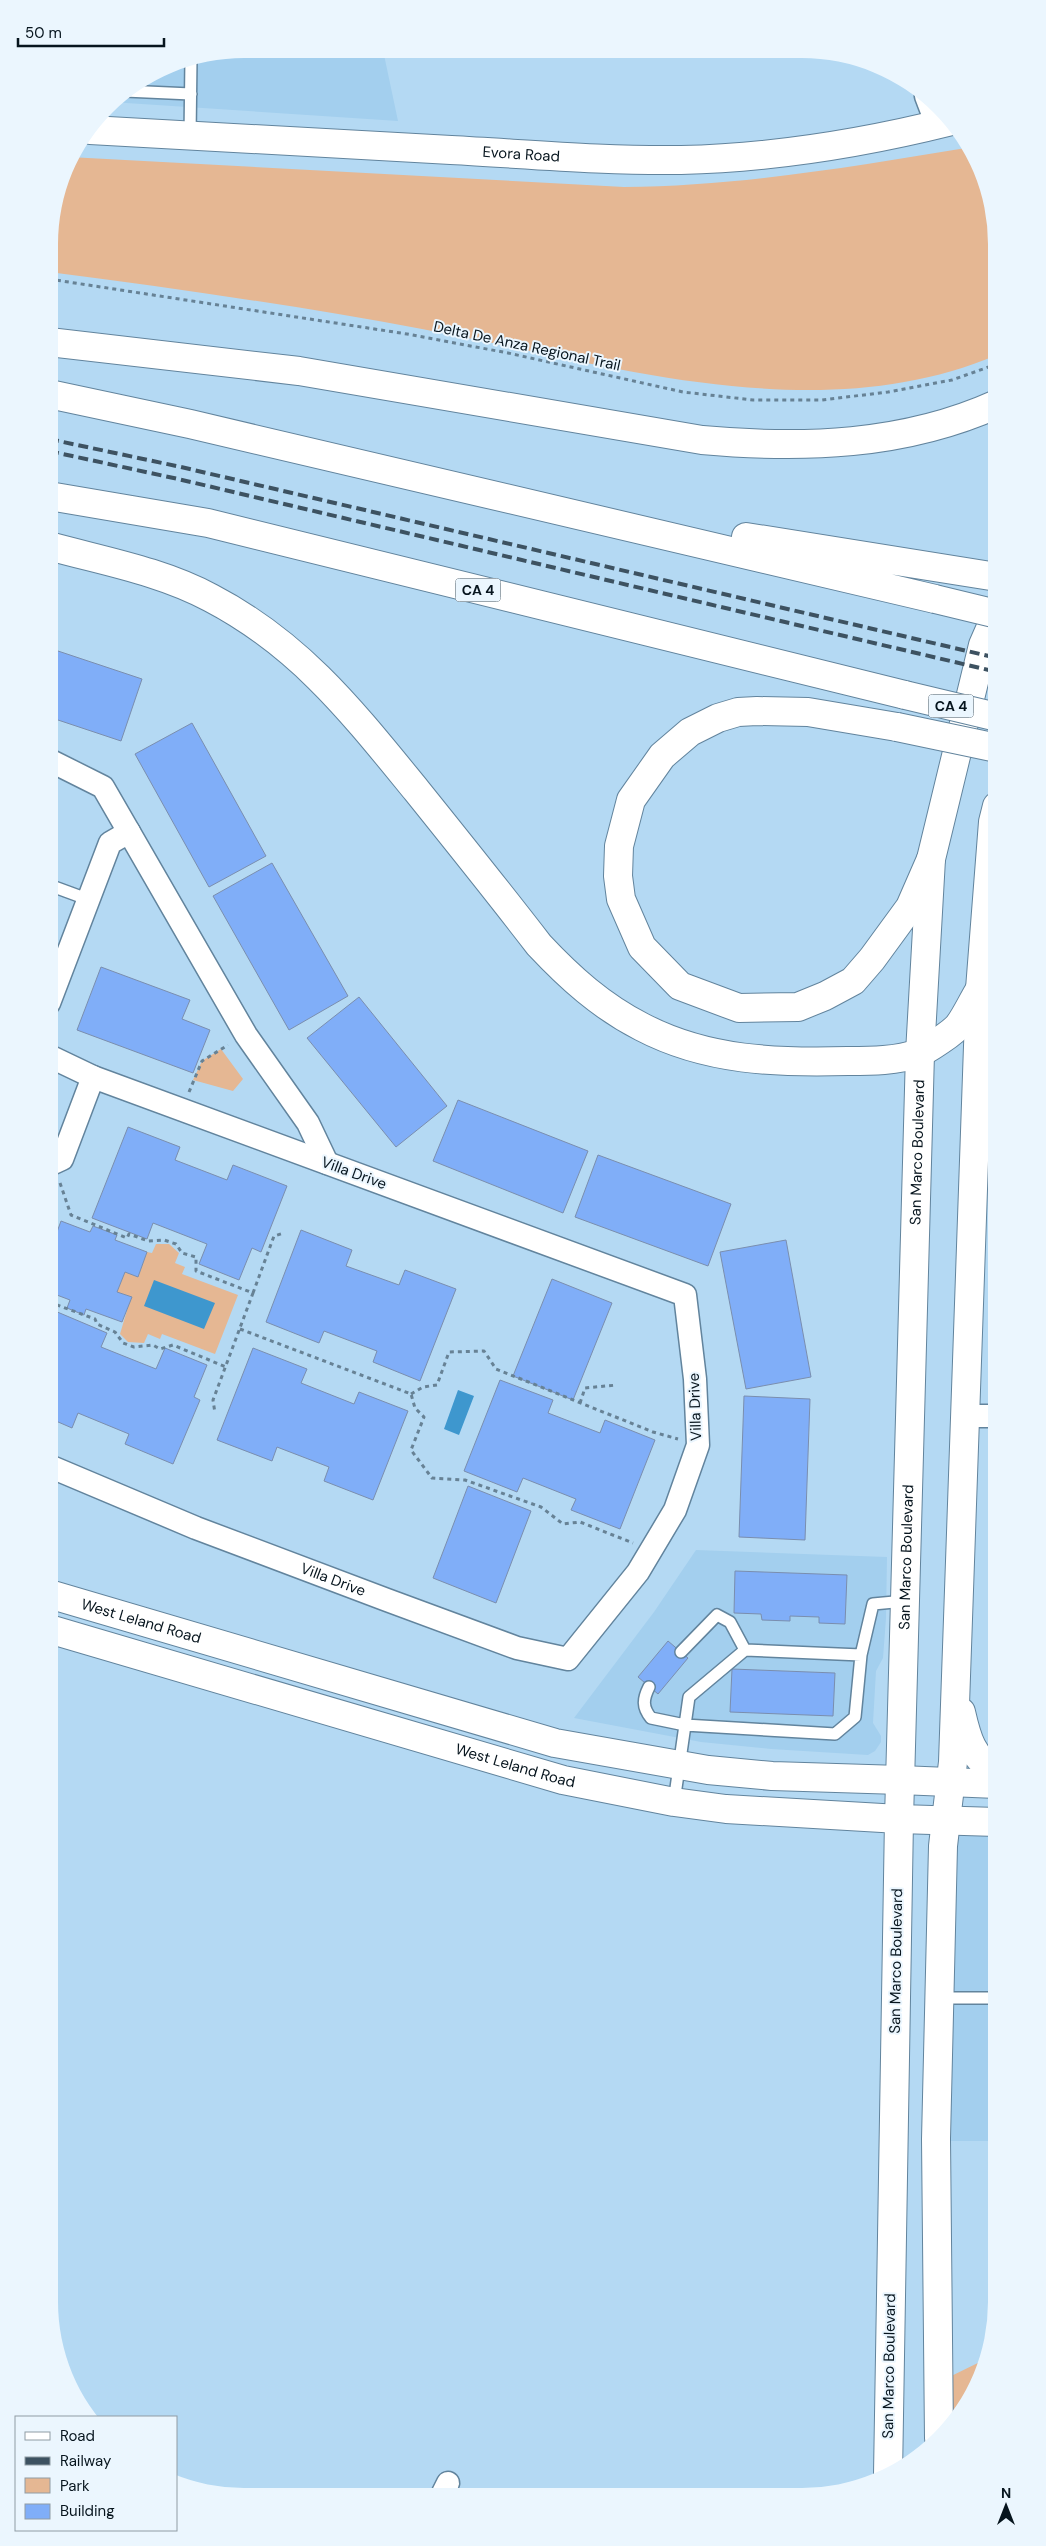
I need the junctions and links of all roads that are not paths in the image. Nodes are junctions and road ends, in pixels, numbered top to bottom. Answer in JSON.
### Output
{"nodes":[{"id":1,"x":191,"y":65,"type":"edge"},
{"id":2,"x":136,"y":92,"type":"edge"},
{"id":3,"x":192,"y":94,"type":"junction"},
{"id":4,"x":944,"y":123,"type":"edge"},
{"id":5,"x":96,"y":130,"type":"edge"},
{"id":6,"x":190,"y":136,"type":"junction"},
{"id":7,"x":58,"y":343,"type":"edge"},
{"id":8,"x":58,"y":396,"type":"edge"},
{"id":9,"x":988,"y":407,"type":"edge"},
{"id":10,"x":453,"y":487,"type":"junction"},
{"id":11,"x":58,"y":498,"type":"edge"},
{"id":12,"x":58,"y":549,"type":"edge"},
{"id":13,"x":988,"y":577,"type":"edge"},
{"id":14,"x":988,"y":611,"type":"edge"},
{"id":15,"x":988,"y":634,"type":"edge"},
{"id":16,"x":988,"y":715,"type":"edge"},
{"id":17,"x":988,"y":746,"type":"edge"},
{"id":18,"x":58,"y":767,"type":"edge"},
{"id":19,"x":129,"y":832,"type":"junction"},
{"id":20,"x":931,"y":859,"type":"junction"},
{"id":21,"x":58,"y":888,"type":"edge"},
{"id":22,"x":87,"y":899,"type":"junction"},
{"id":23,"x":58,"y":978,"type":"edge"},
{"id":24,"x":988,"y":986,"type":"edge"},
{"id":25,"x":920,"y":1053,"type":"junction"},
{"id":26,"x":58,"y":1060,"type":"edge"},
{"id":27,"x":93,"y":1077,"type":"junction"},
{"id":28,"x":58,"y":1161,"type":"edge"},
{"id":29,"x":327,"y":1163,"type":"junction"},
{"id":30,"x":965,"y":1416,"type":"junction"},
{"id":31,"x":988,"y":1416,"type":"edge"},
{"id":32,"x":58,"y":1470,"type":"edge"},
{"id":33,"x":58,"y":1597,"type":"edge"},
{"id":34,"x":905,"y":1601,"type":"junction"},
{"id":35,"x":58,"y":1632,"type":"edge"},
{"id":36,"x":744,"y":1650,"type":"junction"},
{"id":37,"x":681,"y":1652,"type":"dead end"},
{"id":38,"x":861,"y":1655,"type":"junction"},
{"id":39,"x":649,"y":1687,"type":"dead end"},
{"id":40,"x":956,"y":1687,"type":"junction"},
{"id":41,"x":685,"y":1725,"type":"junction"},
{"id":42,"x":988,"y":1764,"type":"edge"},
{"id":43,"x":679,"y":1766,"type":"junction"},
{"id":44,"x":900,"y":1780,"type":"junction"},
{"id":45,"x":951,"y":1782,"type":"junction"},
{"id":46,"x":988,"y":1784,"type":"edge"},
{"id":47,"x":674,"y":1802,"type":"junction"},
{"id":48,"x":898,"y":1819,"type":"junction"},
{"id":49,"x":946,"y":1820,"type":"junction"},
{"id":50,"x":988,"y":1822,"type":"edge"},
{"id":51,"x":939,"y":1998,"type":"junction"},
{"id":52,"x":988,"y":1998,"type":"edge"},
{"id":53,"x":939,"y":2428,"type":"edge"},
{"id":54,"x":888,"y":2467,"type":"edge"}],
"edges":[{"from":1,"to":3,"type":"lane"},
{"from":2,"to":3,"type":"lane"},
{"from":3,"to":6,"type":"lane"},
{"from":4,"to":6,"type":"main road","name":"Evora Road"},
{"from":5,"to":6,"type":"main road","name":"Evora Road"},
{"from":7,"to":9,"type":"main road"},
{"from":8,"to":10,"type":"main road"},
{"from":10,"to":13,"type":"main road"},
{"from":10,"to":14,"type":"main road","bridge":true},
{"from":11,"to":16,"type":"main road","number":"CA 4","bridge":true},
{"from":12,"to":25,"type":"main road"},
{"from":15,"to":20,"type":"main road","name":"San Marco Boulevard"},
{"from":17,"to":20,"type":"main road","bridge":true},
{"from":18,"to":19,"type":"street"},
{"from":19,"to":22,"type":"street"},
{"from":19,"to":29,"type":"street"},
{"from":20,"to":25,"type":"main road","name":"San Marco Boulevard"},
{"from":21,"to":22,"type":"lane"},
{"from":22,"to":23,"type":"street"},
{"from":24,"to":25,"type":"main road"},
{"from":24,"to":30,"type":"main road"},
{"from":25,"to":34,"type":"main road","name":"San Marco Boulevard"},
{"from":26,"to":27,"type":"street","name":"Villa Drive"},
{"from":27,"to":28,"type":"street"},
{"from":27,"to":29,"type":"street","name":"Villa Drive"},
{"from":29,"to":32,"type":"street","name":"Villa Drive"},
{"from":30,"to":31,"type":"street"},
{"from":30,"to":40,"type":"main road"},
{"from":33,"to":43,"type":"main road","name":"West Leland Road"},
{"from":34,"to":38,"type":"lane"},
{"from":34,"to":44,"type":"main road","name":"San Marco Boulevard"},
{"from":35,"to":47,"type":"main road","name":"West Leland Road"},
{"from":36,"to":37,"type":"lane"},
{"from":36,"to":38,"type":"lane"},
{"from":36,"to":41,"type":"lane"},
{"from":38,"to":41,"type":"lane"},
{"from":39,"to":41,"type":"lane"},
{"from":40,"to":42,"type":"main road"},
{"from":40,"to":45,"type":"main road"},
{"from":41,"to":43,"type":"lane"},
{"from":43,"to":44,"type":"main road","name":"West Leland Road"},
{"from":43,"to":47,"type":"lane"},
{"from":44,"to":45,"type":"main road","name":"West Leland Road"},
{"from":44,"to":48,"type":"main road","name":"San Marco Boulevard"},
{"from":45,"to":46,"type":"main road","name":"West Leland Road"},
{"from":45,"to":49,"type":"main road"},
{"from":47,"to":48,"type":"main road","name":"West Leland Road"},
{"from":48,"to":49,"type":"main road","name":"West Leland Road"},
{"from":48,"to":54,"type":"main road","name":"San Marco Boulevard"},
{"from":49,"to":50,"type":"main road","name":"West Leland Road"},
{"from":49,"to":51,"type":"main road"},
{"from":51,"to":52,"type":"lane"},
{"from":51,"to":53,"type":"main road"}]}
